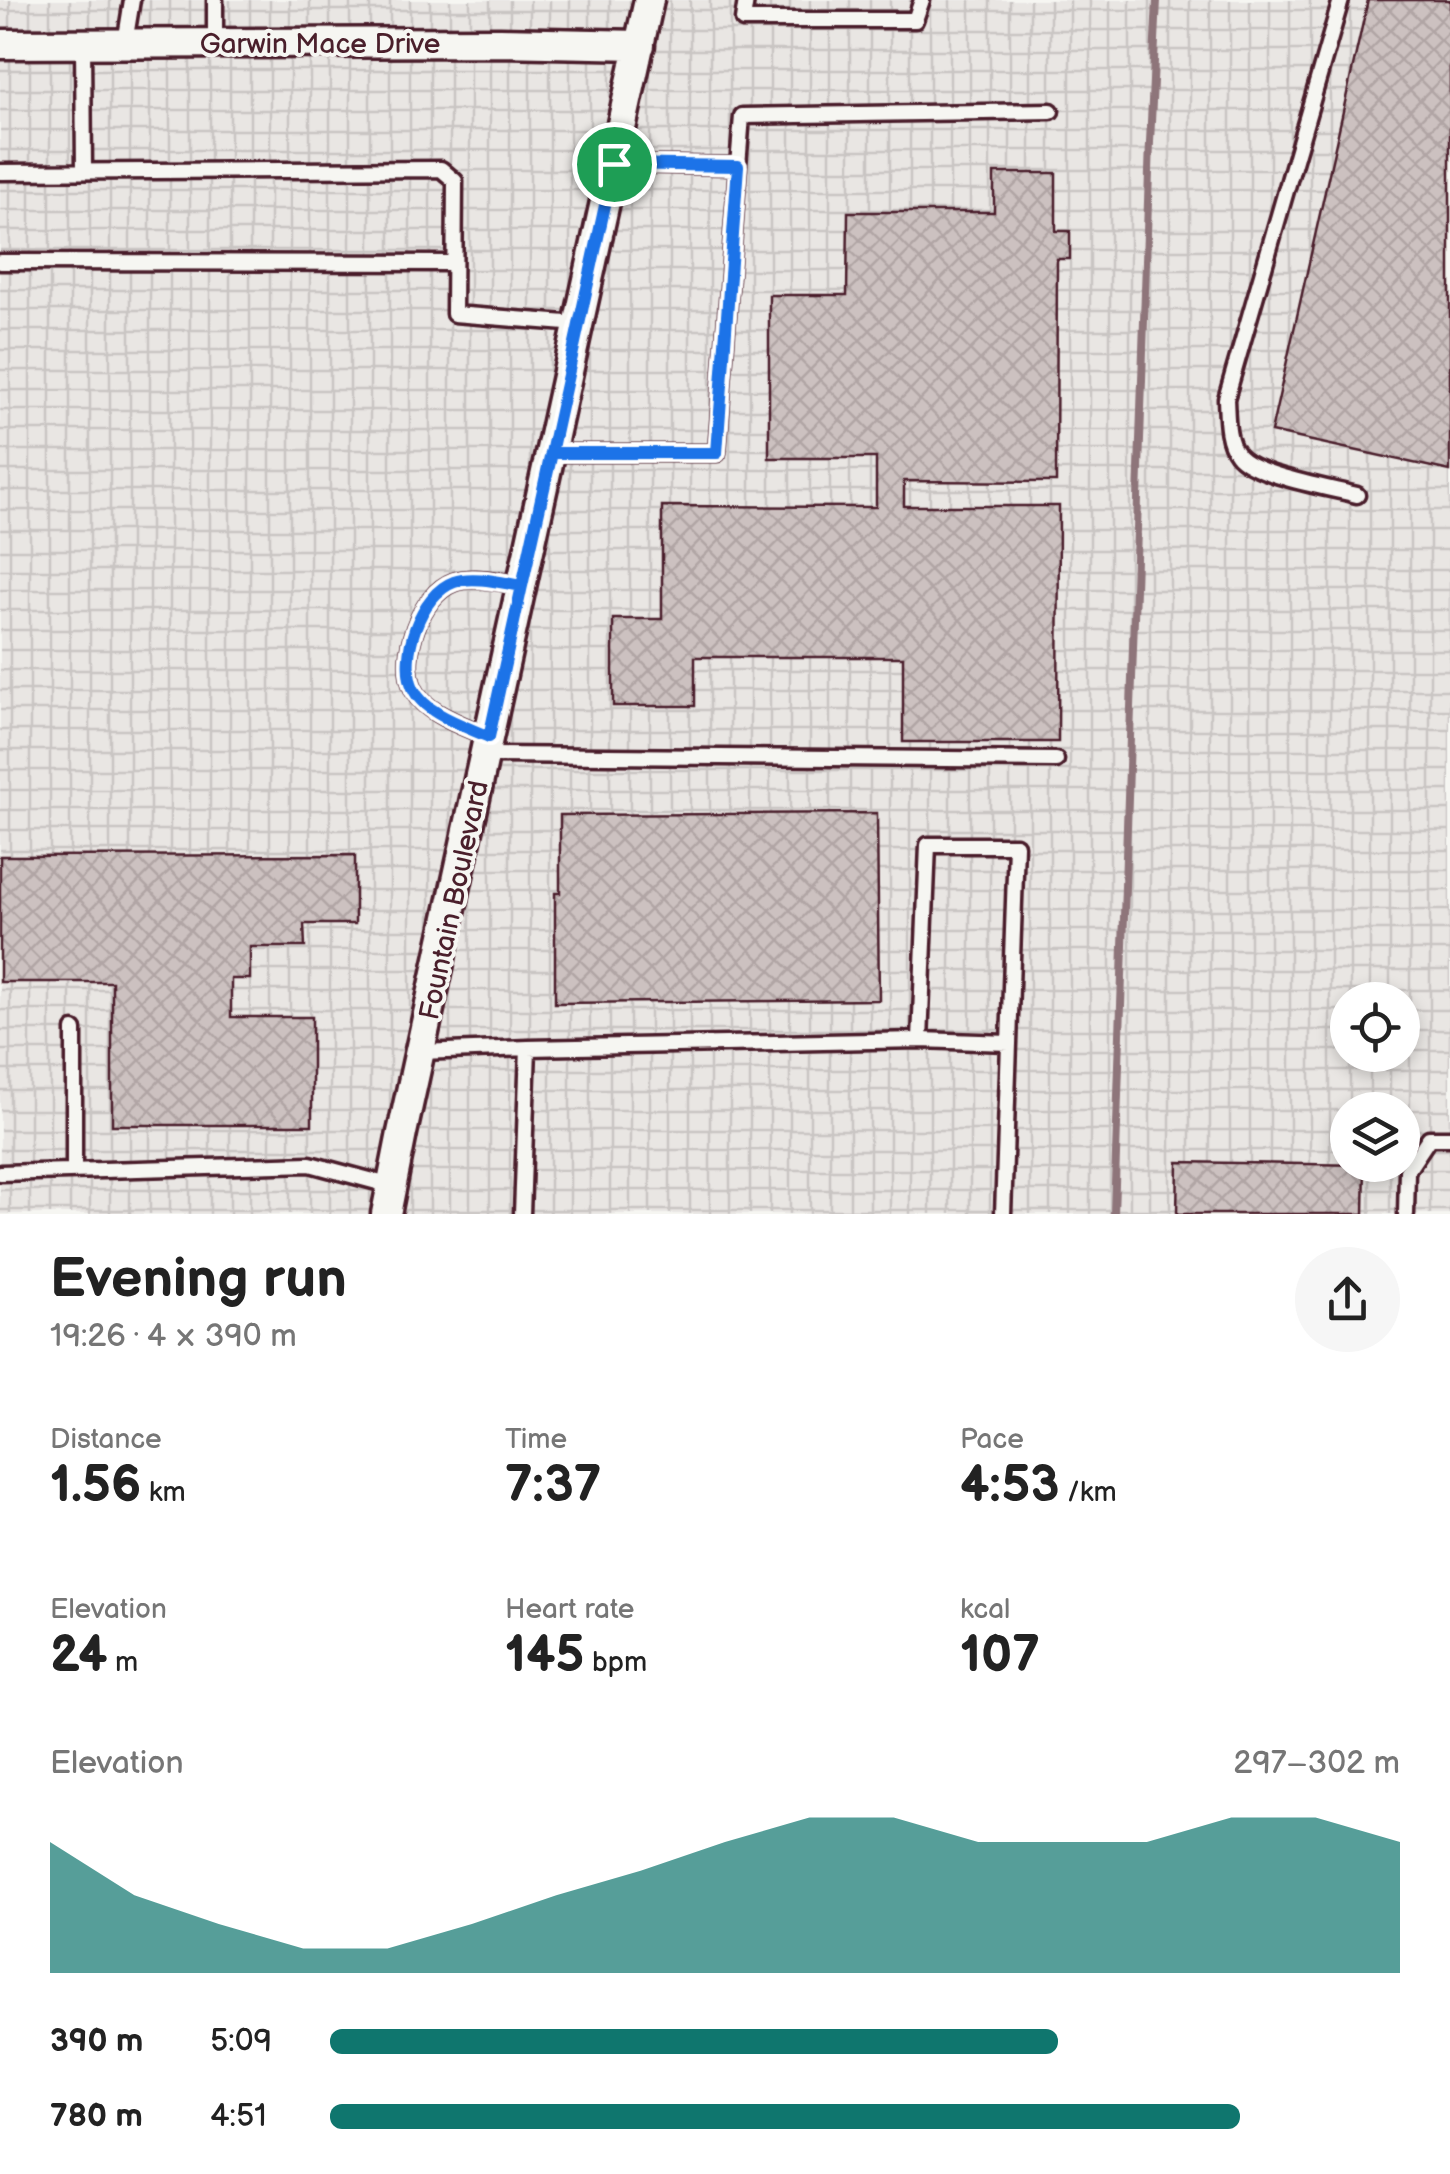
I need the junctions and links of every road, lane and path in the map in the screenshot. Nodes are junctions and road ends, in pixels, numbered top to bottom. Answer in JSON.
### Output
{"nodes":[{"id":1,"x":132,"y":0,"type":"edge"},
{"id":2,"x":216,"y":0,"type":"edge"},
{"id":3,"x":649,"y":0,"type":"edge"},
{"id":4,"x":746,"y":0,"type":"edge"},
{"id":5,"x":922,"y":0,"type":"edge"},
{"id":6,"x":1341,"y":0,"type":"edge"},
{"id":7,"x":125,"y":43,"type":"junction"},
{"id":8,"x":215,"y":43,"type":"junction"},
{"id":9,"x":0,"y":44,"type":"edge"},
{"id":10,"x":83,"y":44,"type":"junction"},
{"id":11,"x":640,"y":44,"type":"junction"},
{"id":12,"x":1052,"y":111,"type":"dead end"},
{"id":13,"x":614,"y":164,"type":"junction"},
{"id":14,"x":738,"y":166,"type":"junction"},
{"id":15,"x":84,"y":171,"type":"junction"},
{"id":16,"x":0,"y":172,"type":"edge"},
{"id":17,"x":0,"y":262,"type":"edge"},
{"id":18,"x":454,"y":263,"type":"junction"},
{"id":19,"x":580,"y":324,"type":"junction"},
{"id":20,"x":552,"y":453,"type":"junction"},
{"id":21,"x":1357,"y":495,"type":"dead end"},
{"id":22,"x":522,"y":586,"type":"junction"},
{"id":23,"x":487,"y":746,"type":"junction"},
{"id":24,"x":1056,"y":760,"type":"dead end"},
{"id":25,"x":74,"y":1030,"type":"dead end"},
{"id":26,"x":920,"y":1040,"type":"junction"},
{"id":27,"x":1009,"y":1044,"type":"junction"},
{"id":28,"x":528,"y":1048,"type":"junction"},
{"id":29,"x":420,"y":1052,"type":"junction"},
{"id":30,"x":1450,"y":1138,"type":"edge"},
{"id":31,"x":74,"y":1171,"type":"junction"},
{"id":32,"x":0,"y":1173,"type":"edge"},
{"id":33,"x":389,"y":1200,"type":"edge"},
{"id":34,"x":522,"y":1214,"type":"edge"},
{"id":35,"x":1003,"y":1214,"type":"edge"},
{"id":36,"x":1406,"y":1214,"type":"edge"}],
"edges":[{"from":1,"to":7,"type":"lane"},
{"from":2,"to":8,"type":"lane"},
{"from":3,"to":11,"type":"street","name":"Fountain Boulevard"},
{"from":4,"to":5,"type":"lane"},
{"from":6,"to":21,"type":"lane"},
{"from":7,"to":8,"type":"street","name":"Garwin Mace Drive"},
{"from":7,"to":10,"type":"street","name":"Garwin Mace Drive"},
{"from":8,"to":11,"type":"street","name":"Garwin Mace Drive"},
{"from":9,"to":10,"type":"street","name":"Garwin Mace Drive"},
{"from":10,"to":15,"type":"lane"},
{"from":11,"to":13,"type":"street","name":"Fountain Boulevard"},
{"from":12,"to":14,"type":"lane"},
{"from":13,"to":14,"type":"lane"},
{"from":13,"to":19,"type":"street","name":"Fountain Boulevard"},
{"from":14,"to":20,"type":"lane"},
{"from":15,"to":16,"type":"lane"},
{"from":15,"to":18,"type":"lane"},
{"from":17,"to":18,"type":"lane"},
{"from":18,"to":19,"type":"lane"},
{"from":19,"to":20,"type":"street","name":"Fountain Boulevard"},
{"from":20,"to":22,"type":"street","name":"Fountain Boulevard"},
{"from":22,"to":23,"type":"street","name":"Fountain Boulevard"},
{"from":22,"to":23,"type":"lane"},
{"from":23,"to":24,"type":"lane"},
{"from":23,"to":29,"type":"street","name":"Fountain Boulevard"},
{"from":25,"to":31,"type":"lane"},
{"from":26,"to":27,"type":"lane"},
{"from":26,"to":27,"type":"lane"},
{"from":26,"to":28,"type":"lane"},
{"from":27,"to":35,"type":"lane"},
{"from":28,"to":29,"type":"lane"},
{"from":28,"to":34,"type":"lane"},
{"from":29,"to":33,"type":"street","name":"Fountain Boulevard"},
{"from":30,"to":36,"type":"lane"},
{"from":31,"to":32,"type":"lane"},
{"from":31,"to":33,"type":"lane"}]}
